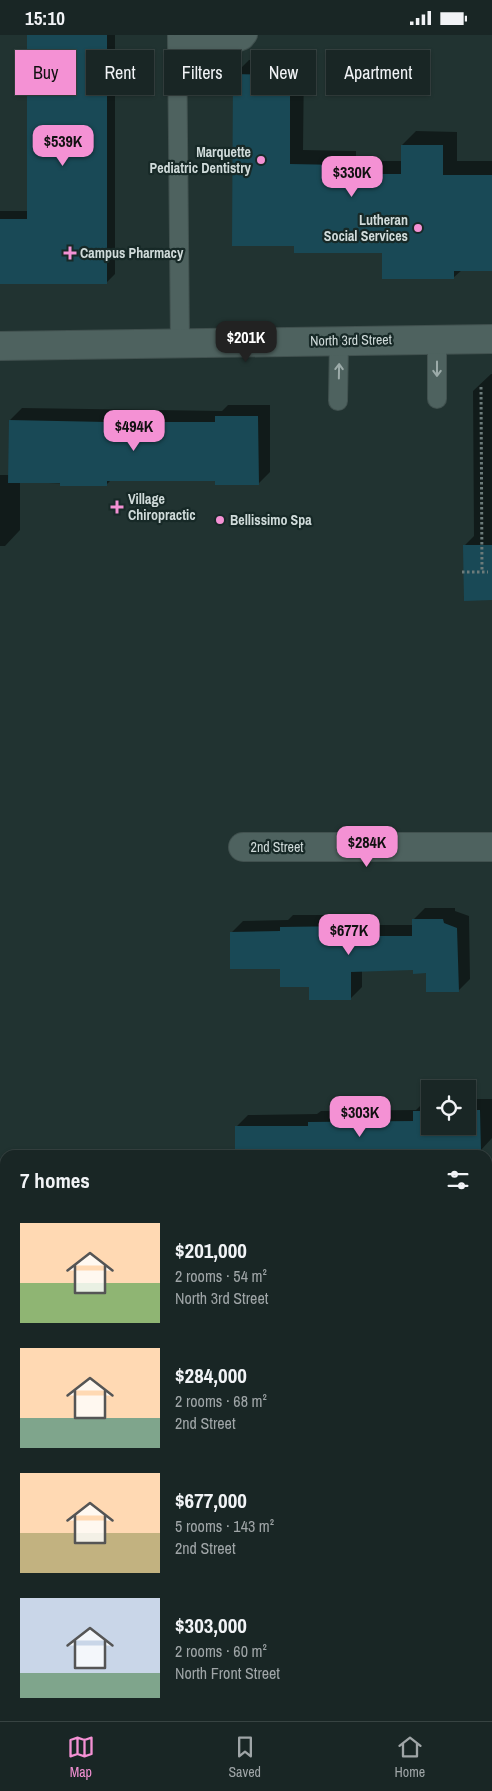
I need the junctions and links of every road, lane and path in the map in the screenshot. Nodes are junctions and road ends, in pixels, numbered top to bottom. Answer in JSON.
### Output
{"nodes":[{"id":1,"x":248,"y":35,"type":"edge"},
{"id":2,"x":178,"y":39,"type":"edge"},
{"id":3,"x":437,"y":339,"type":"junction"},
{"id":4,"x":492,"y":339,"type":"edge"},
{"id":5,"x":339,"y":341,"type":"junction"},
{"id":6,"x":180,"y":343,"type":"junction"},
{"id":7,"x":0,"y":346,"type":"edge"},
{"id":8,"x":481,"y":387,"type":"dead end"},
{"id":9,"x":437,"y":399,"type":"dead end"},
{"id":10,"x":338,"y":401,"type":"dead end"},
{"id":11,"x":482,"y":572,"type":"junction"},
{"id":12,"x":488,"y":572,"type":"dead end"},
{"id":13,"x":462,"y":573,"type":"dead end"},
{"id":14,"x":242,"y":847,"type":"dead end"},
{"id":15,"x":492,"y":847,"type":"edge"}],
"edges":[{"from":1,"to":2,"type":"lane"},
{"from":2,"to":6,"type":"lane"},
{"from":3,"to":4,"type":"street","name":"North 3rd Street"},
{"from":3,"to":5,"type":"street","name":"North 3rd Street"},
{"from":3,"to":9,"type":"lane","one_way":true},
{"from":5,"to":6,"type":"street","name":"North 3rd Street"},
{"from":10,"to":5,"type":"lane","one_way":true},
{"from":6,"to":7,"type":"street","name":"North 3rd Street"},
{"from":8,"to":11,"type":"path"},
{"from":11,"to":12,"type":"path"},
{"from":11,"to":13,"type":"path"},
{"from":14,"to":15,"type":"street","name":"2nd Street"}]}
